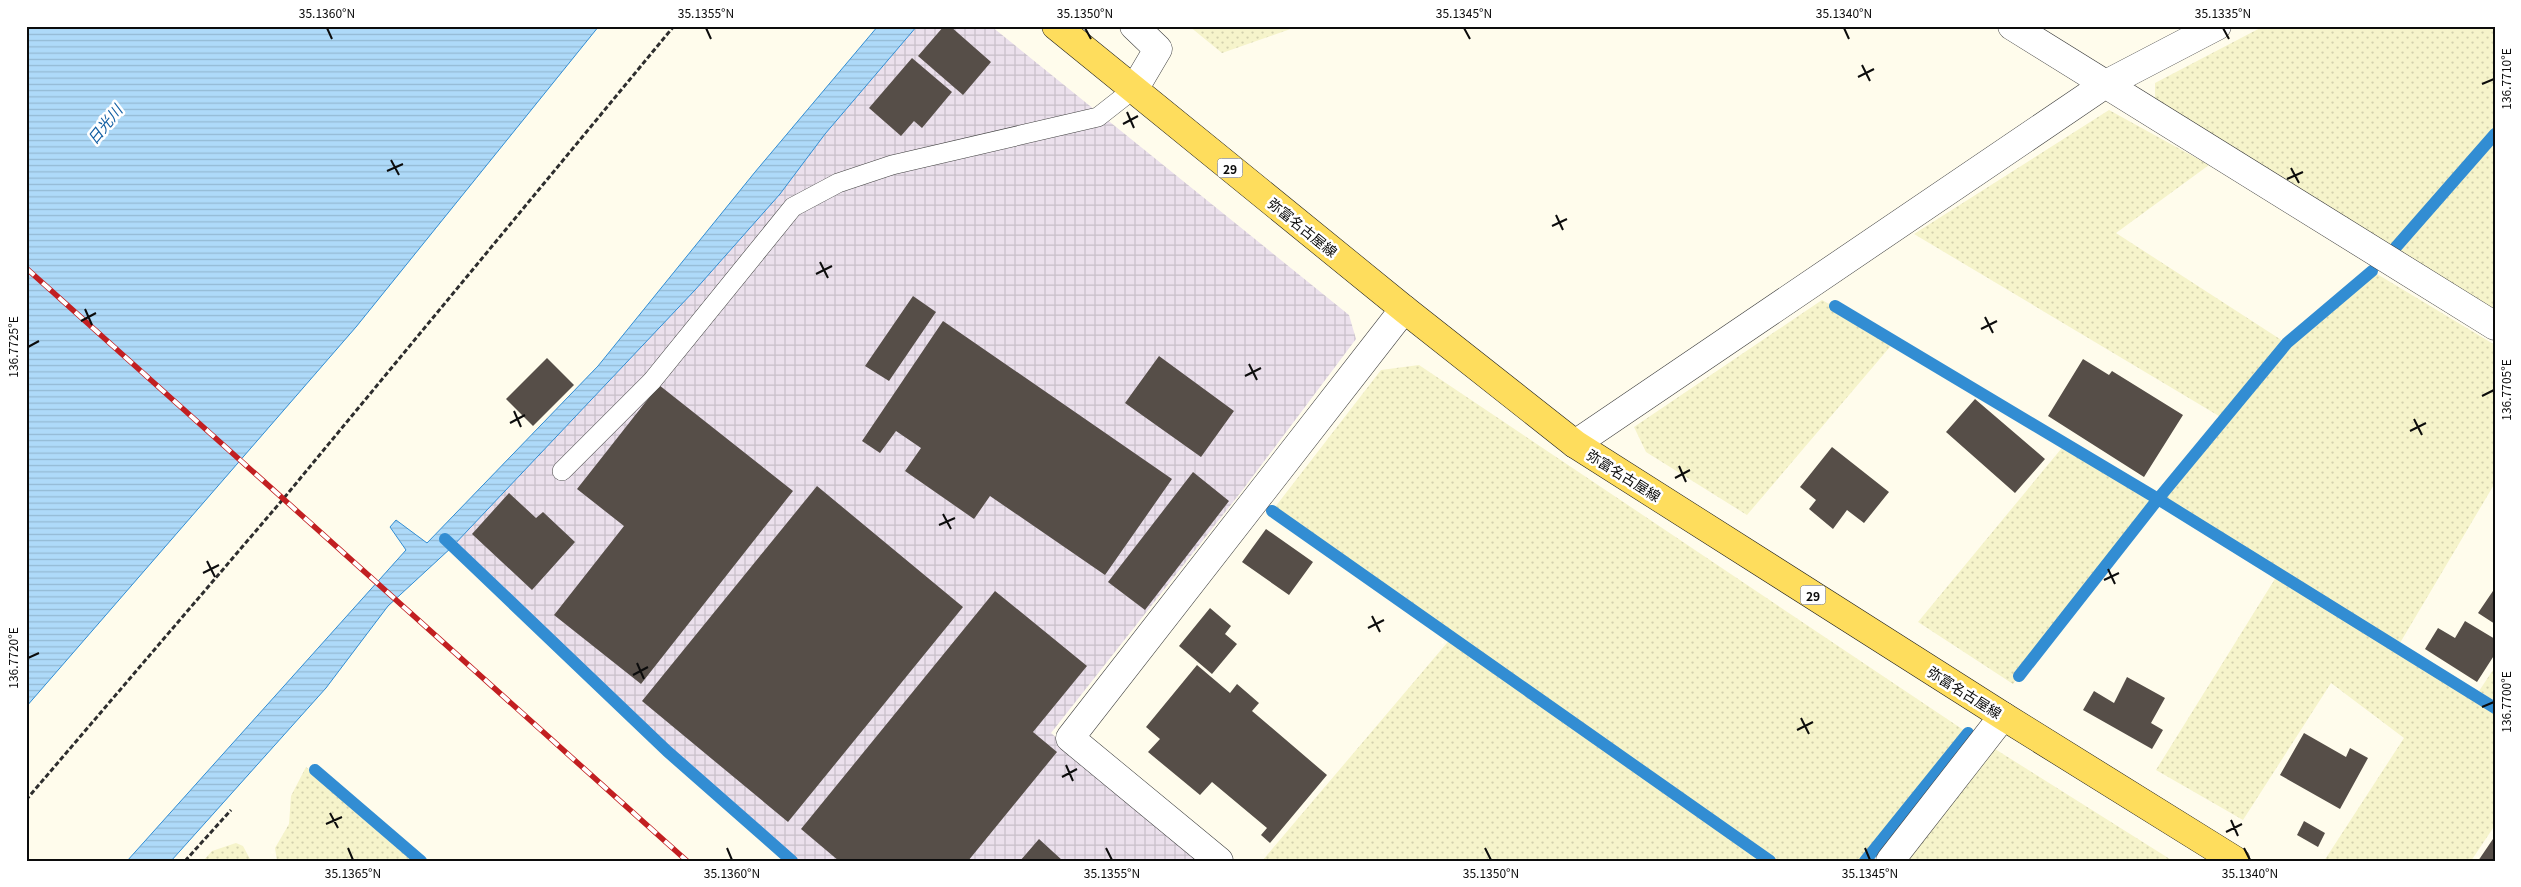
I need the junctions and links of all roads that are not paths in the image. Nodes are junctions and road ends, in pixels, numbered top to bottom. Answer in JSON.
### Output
{"nodes":[{"id":1,"x":1056,"y":26,"type":"edge"},
{"id":2,"x":1134,"y":26,"type":"edge"},
{"id":3,"x":2012,"y":26,"type":"edge"},
{"id":4,"x":2217,"y":26,"type":"edge"},
{"id":5,"x":2104,"y":85,"type":"junction"},
{"id":6,"x":1135,"y":88,"type":"junction"},
{"id":7,"x":1404,"y":309,"type":"junction"},
{"id":8,"x":2495,"y":326,"type":"edge"},
{"id":9,"x":1575,"y":444,"type":"junction"},
{"id":10,"x":562,"y":471,"type":"dead end"},
{"id":11,"x":2003,"y":716,"type":"junction"},
{"id":12,"x":1219,"y":861,"type":"edge"},
{"id":13,"x":1890,"y":861,"type":"edge"},
{"id":14,"x":2236,"y":861,"type":"edge"}],
"edges":[{"from":1,"to":6,"type":"main road","name":"弥富名古屋線","number":"29"},
{"from":2,"to":6,"type":"street"},
{"from":3,"to":5,"type":"street"},
{"from":4,"to":5,"type":"street"},
{"from":5,"to":8,"type":"street"},
{"from":5,"to":9,"type":"street"},
{"from":6,"to":7,"type":"main road","name":"弥富名古屋線","number":"29"},
{"from":6,"to":10,"type":"lane"},
{"from":7,"to":9,"type":"main road","name":"弥富名古屋線","number":"29"},
{"from":7,"to":12,"type":"street"},
{"from":9,"to":11,"type":"main road","name":"弥富名古屋線","number":"29"},
{"from":11,"to":13,"type":"street"},
{"from":11,"to":14,"type":"main road","name":"弥富名古屋線","number":"29"}]}
